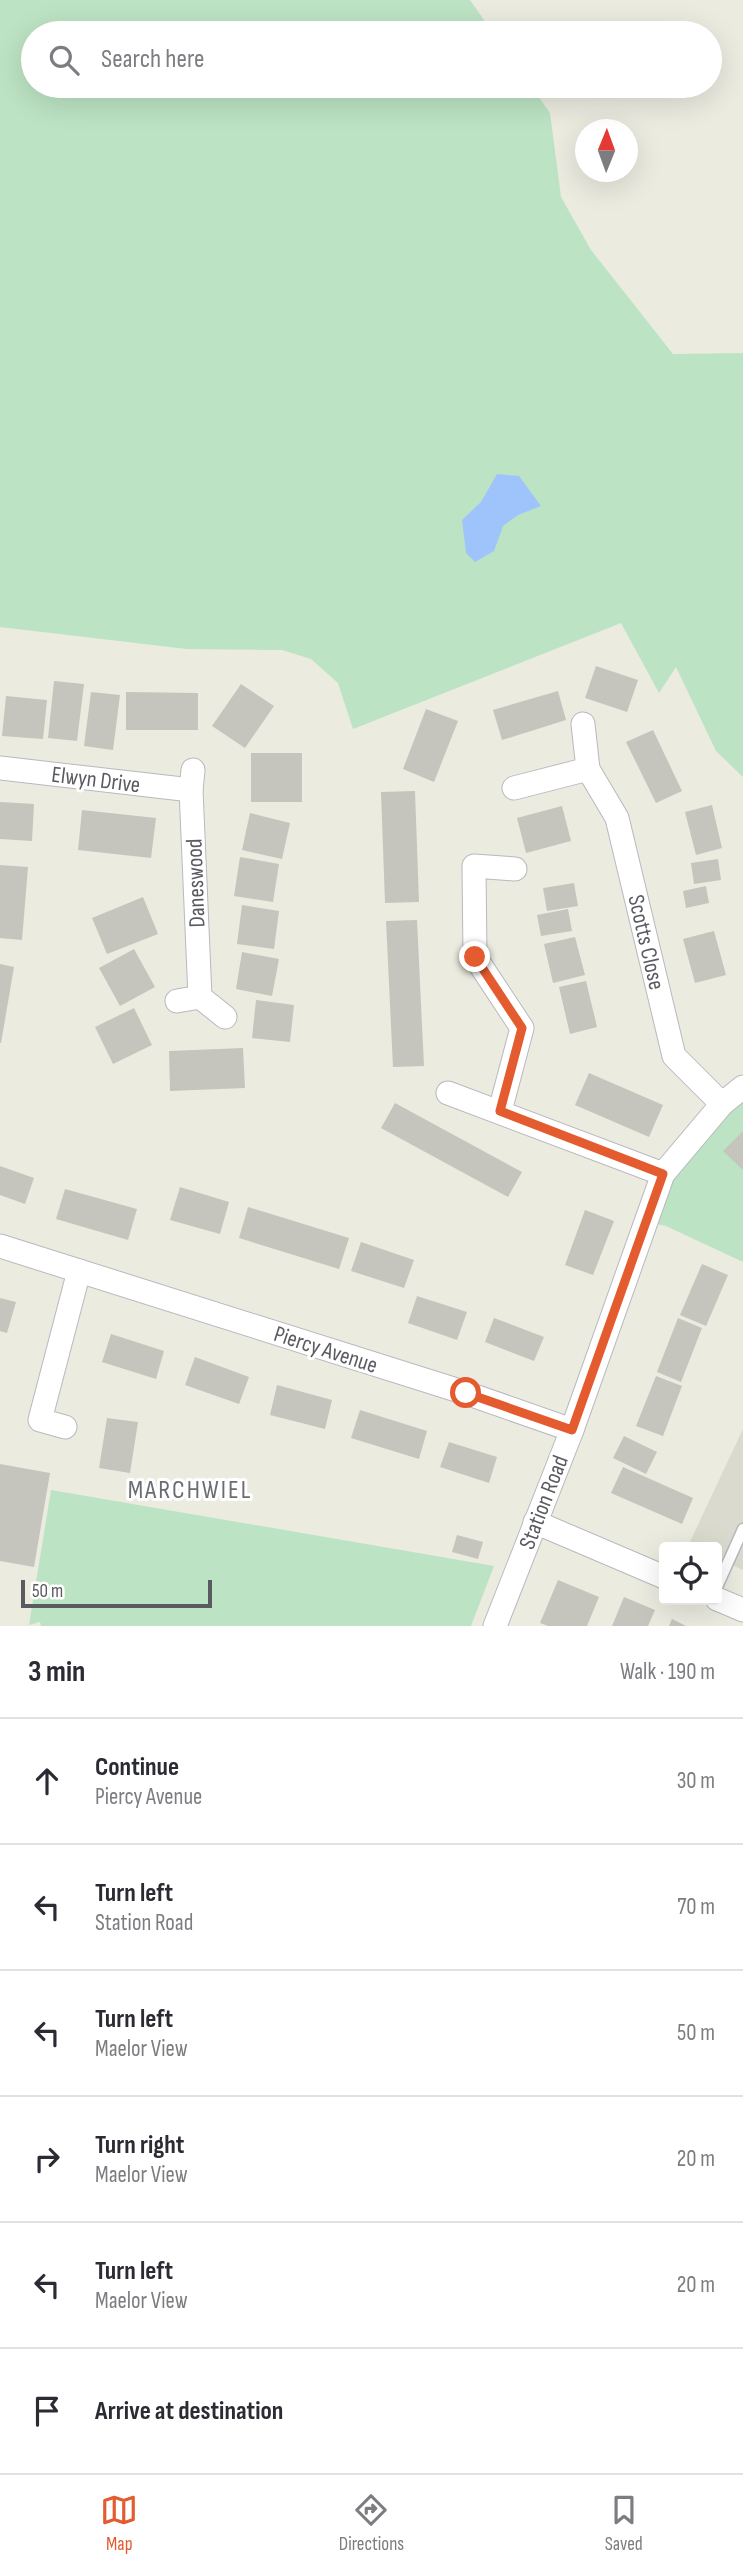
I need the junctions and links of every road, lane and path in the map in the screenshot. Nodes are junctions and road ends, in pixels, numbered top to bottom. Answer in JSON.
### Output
{"nodes":[{"id":1,"x":583,"y":724,"type":"dead end"},
{"id":2,"x":0,"y":768,"type":"edge"},
{"id":3,"x":587,"y":769,"type":"junction"},
{"id":4,"x":192,"y":780,"type":"joint"},
{"id":5,"x":514,"y":788,"type":"dead end"},
{"id":6,"x":515,"y":869,"type":"dead end"},
{"id":7,"x":200,"y":997,"type":"junction"},
{"id":8,"x":177,"y":1001,"type":"dead end"},
{"id":9,"x":225,"y":1017,"type":"dead end"},
{"id":10,"x":743,"y":1087,"type":"edge"},
{"id":11,"x":447,"y":1093,"type":"dead end"},
{"id":12,"x":722,"y":1104,"type":"junction"},
{"id":13,"x":500,"y":1111,"type":"junction"},
{"id":14,"x":663,"y":1174,"type":"junction"},
{"id":15,"x":0,"y":1246,"type":"edge"},
{"id":16,"x":79,"y":1271,"type":"junction"},
{"id":17,"x":65,"y":1427,"type":"dead end"},
{"id":18,"x":572,"y":1430,"type":"junction"},
{"id":19,"x":535,"y":1522,"type":"junction"},
{"id":20,"x":743,"y":1529,"type":"edge"},
{"id":21,"x":659,"y":1575,"type":"edge"},
{"id":22,"x":722,"y":1576,"type":"edge"},
{"id":23,"x":722,"y":1601,"type":"edge"},
{"id":24,"x":743,"y":1610,"type":"edge"},
{"id":25,"x":495,"y":1626,"type":"edge"}],
"edges":[{"from":1,"to":3,"type":"street","name":"Scotts Close"},
{"from":2,"to":4,"type":"street","name":"Elwyn Drive"},
{"from":3,"to":5,"type":"street"},
{"from":3,"to":12,"type":"street","name":"Scotts Close"},
{"from":4,"to":7,"type":"street","name":"Daneswood"},
{"from":6,"to":13,"type":"street"},
{"from":7,"to":8,"type":"street"},
{"from":7,"to":9,"type":"street"},
{"from":10,"to":12,"type":"street","name":"Station Road"},
{"from":11,"to":13,"type":"street"},
{"from":12,"to":14,"type":"street","name":"Station Road"},
{"from":13,"to":14,"type":"street"},
{"from":14,"to":18,"type":"street","name":"Station Road"},
{"from":15,"to":16,"type":"street","name":"Piercy Avenue"},
{"from":16,"to":17,"type":"street"},
{"from":16,"to":18,"type":"street","name":"Piercy Avenue"},
{"from":18,"to":19,"type":"street","name":"Station Road"},
{"from":19,"to":21,"type":"street"},
{"from":19,"to":25,"type":"street","name":"Station Road"},
{"from":20,"to":22,"type":"lane"},
{"from":23,"to":24,"type":"street"}]}
